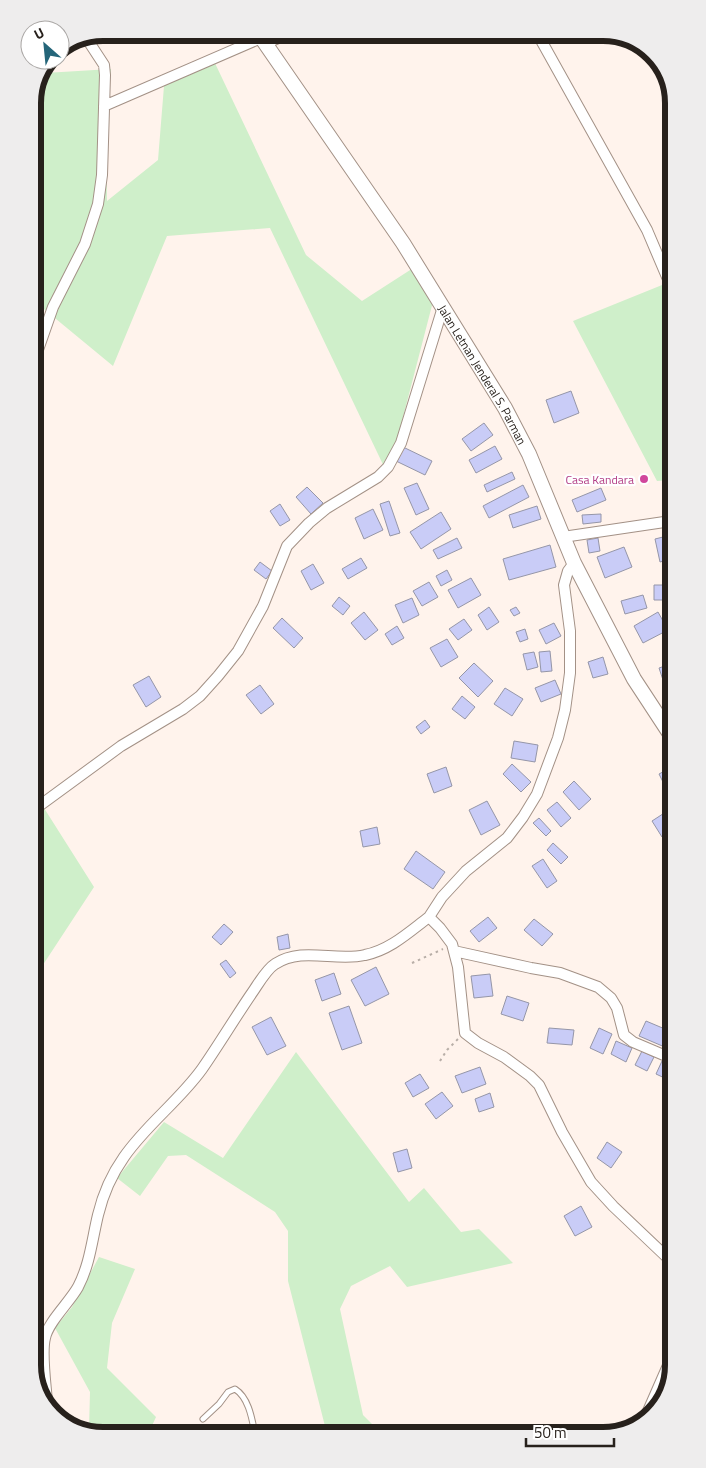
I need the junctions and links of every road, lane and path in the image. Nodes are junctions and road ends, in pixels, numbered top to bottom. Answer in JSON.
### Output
{"nodes":[{"id":1,"x":254,"y":41,"type":"edge"},
{"id":2,"x":263,"y":41,"type":"edge"},
{"id":3,"x":541,"y":41,"type":"edge"},
{"id":4,"x":89,"y":43,"type":"edge"},
{"id":5,"x":104,"y":106,"type":"junction"},
{"id":6,"x":665,"y":272,"type":"edge"},
{"id":7,"x":443,"y":307,"type":"junction"},
{"id":8,"x":41,"y":342,"type":"edge"},
{"id":9,"x":665,"y":522,"type":"edge"},
{"id":10,"x":564,"y":537,"type":"junction"},
{"id":11,"x":574,"y":562,"type":"junction"},
{"id":12,"x":665,"y":726,"type":"edge"},
{"id":13,"x":41,"y":804,"type":"edge"},
{"id":14,"x":429,"y":917,"type":"junction"},
{"id":15,"x":453,"y":948,"type":"junction"},
{"id":16,"x":412,"y":962,"type":"dead end"},
{"id":17,"x":466,"y":1033,"type":"junction"},
{"id":18,"x":665,"y":1056,"type":"edge"},
{"id":19,"x":440,"y":1061,"type":"dead end"},
{"id":20,"x":665,"y":1255,"type":"edge"},
{"id":21,"x":663,"y":1377,"type":"edge"},
{"id":22,"x":46,"y":1388,"type":"edge"},
{"id":23,"x":653,"y":1400,"type":"edge"},
{"id":24,"x":202,"y":1419,"type":"dead end"},
{"id":25,"x":253,"y":1427,"type":"edge"}],
"edges":[{"from":1,"to":5,"type":"street"},
{"from":2,"to":7,"type":"street","name":"Jalan Letnan Jenderal S. Parman"},
{"from":3,"to":6,"type":"street"},
{"from":4,"to":5,"type":"street"},
{"from":5,"to":8,"type":"street"},
{"from":7,"to":10,"type":"street","name":"Jalan Letnan Jenderal S. Parman"},
{"from":7,"to":13,"type":"street"},
{"from":9,"to":10,"type":"street"},
{"from":10,"to":11,"type":"street","name":"Jalan Letnan Jenderal S. Parman"},
{"from":11,"to":12,"type":"street","name":"Jalan Letnan Jenderal S. Parman"},
{"from":11,"to":14,"type":"street"},
{"from":14,"to":15,"type":"street"},
{"from":14,"to":22,"type":"street"},
{"from":15,"to":16,"type":"path"},
{"from":15,"to":17,"type":"street"},
{"from":15,"to":18,"type":"street"},
{"from":17,"to":19,"type":"path"},
{"from":17,"to":20,"type":"street"},
{"from":21,"to":23,"type":"street"},
{"from":24,"to":25,"type":"lane"}]}
